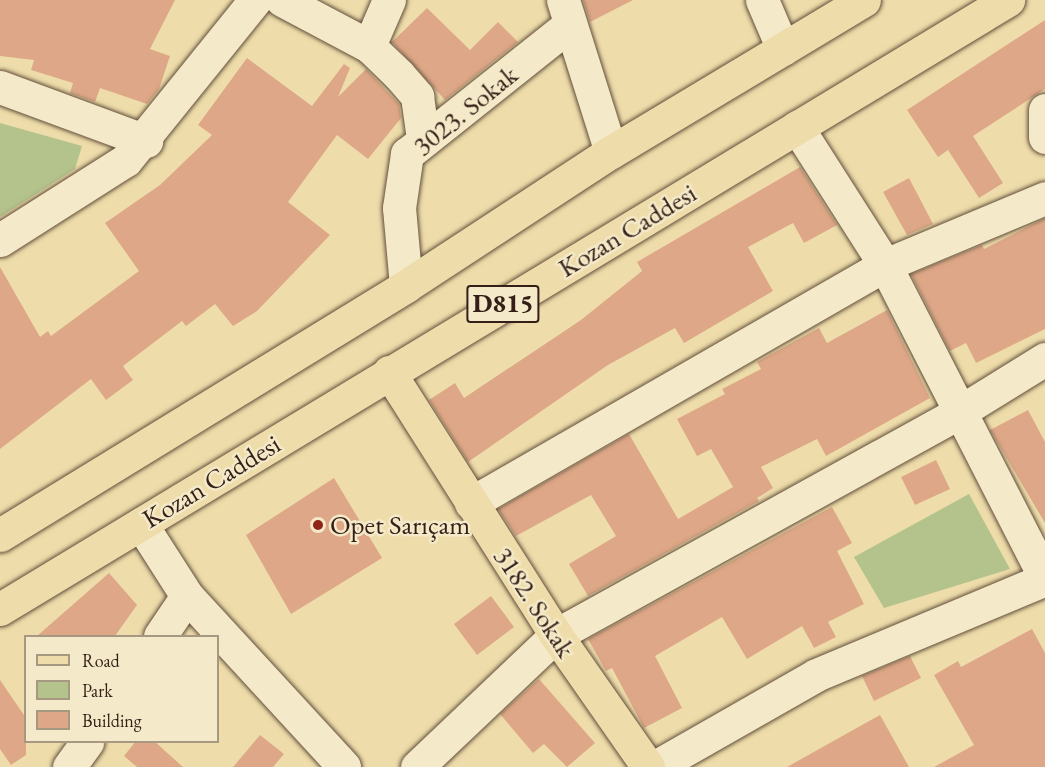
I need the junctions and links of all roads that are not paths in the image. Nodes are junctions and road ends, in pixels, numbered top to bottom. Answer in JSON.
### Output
{"nodes":[{"id":1,"x":255,"y":0,"type":"edge"},
{"id":2,"x":282,"y":0,"type":"edge"},
{"id":3,"x":389,"y":0,"type":"edge"},
{"id":4,"x":762,"y":0,"type":"edge"},
{"id":5,"x":864,"y":0,"type":"edge"},
{"id":6,"x":1008,"y":0,"type":"edge"},
{"id":7,"x":566,"y":13,"type":"edge"},
{"id":8,"x":369,"y":46,"type":"junction"},
{"id":9,"x":783,"y":48,"type":"junction"},
{"id":10,"x":0,"y":87,"type":"edge"},
{"id":11,"x":1045,"y":110,"type":"edge"},
{"id":12,"x":797,"y":127,"type":"junction"},
{"id":13,"x":1045,"y":137,"type":"edge"},
{"id":14,"x":423,"y":139,"type":"junction"},
{"id":15,"x":146,"y":141,"type":"junction"},
{"id":16,"x":610,"y":152,"type":"junction"},
{"id":17,"x":1045,"y":198,"type":"edge"},
{"id":18,"x":0,"y":240,"type":"edge"},
{"id":19,"x":885,"y":265,"type":"junction"},
{"id":20,"x":406,"y":286,"type":"junction"},
{"id":21,"x":1045,"y":359,"type":"edge"},
{"id":22,"x":389,"y":372,"type":"junction"},
{"id":23,"x":956,"y":414,"type":"junction"},
{"id":24,"x":471,"y":503,"type":"junction"},
{"id":25,"x":141,"y":524,"type":"junction"},
{"id":26,"x":0,"y":536,"type":"edge"},
{"id":27,"x":1045,"y":578,"type":"edge"},
{"id":28,"x":188,"y":597,"type":"junction"},
{"id":29,"x":0,"y":609,"type":"edge"},
{"id":30,"x":161,"y":635,"type":"edge"},
{"id":31,"x":556,"y":635,"type":"junction"},
{"id":32,"x":344,"y":767,"type":"edge"},
{"id":33,"x":417,"y":767,"type":"edge"},
{"id":34,"x":648,"y":767,"type":"edge"},
{"id":35,"x":655,"y":767,"type":"edge"}],
"edges":[{"from":1,"to":15,"type":"street"},
{"from":2,"to":8,"type":"street"},
{"from":3,"to":8,"type":"street"},
{"from":4,"to":9,"type":"street"},
{"from":5,"to":9,"type":"main road","number":"D815"},
{"from":6,"to":12,"type":"main road","name":"Kozan Caddesi","number":"D815"},
{"from":7,"to":14,"type":"street","name":"3023. Sokak"},
{"from":7,"to":16,"type":"street"},
{"from":8,"to":14,"type":"street"},
{"from":9,"to":16,"type":"main road","number":"D815"},
{"from":10,"to":15,"type":"street"},
{"from":11,"to":13,"type":"street"},
{"from":12,"to":19,"type":"street"},
{"from":12,"to":22,"type":"main road","name":"Kozan Caddesi","number":"D815"},
{"from":14,"to":20,"type":"street","name":"3023. Sokak"},
{"from":15,"to":18,"type":"street"},
{"from":16,"to":20,"type":"main road","number":"D815"},
{"from":17,"to":19,"type":"street"},
{"from":19,"to":23,"type":"street"},
{"from":19,"to":24,"type":"street"},
{"from":20,"to":26,"type":"main road","number":"D815"},
{"from":21,"to":23,"type":"street"},
{"from":22,"to":24,"type":"main road","name":"3182. Sokak"},
{"from":22,"to":25,"type":"main road","name":"Kozan Caddesi","number":"D815"},
{"from":23,"to":27,"type":"street"},
{"from":23,"to":31,"type":"street"},
{"from":24,"to":31,"type":"main road","name":"3182. Sokak"},
{"from":25,"to":28,"type":"street"},
{"from":25,"to":29,"type":"main road","name":"Kozan Caddesi","number":"D815"},
{"from":27,"to":35,"type":"street"},
{"from":28,"to":30,"type":"street"},
{"from":28,"to":32,"type":"street"},
{"from":31,"to":33,"type":"street"},
{"from":31,"to":34,"type":"main road","name":"3182. Sokak"}]}
